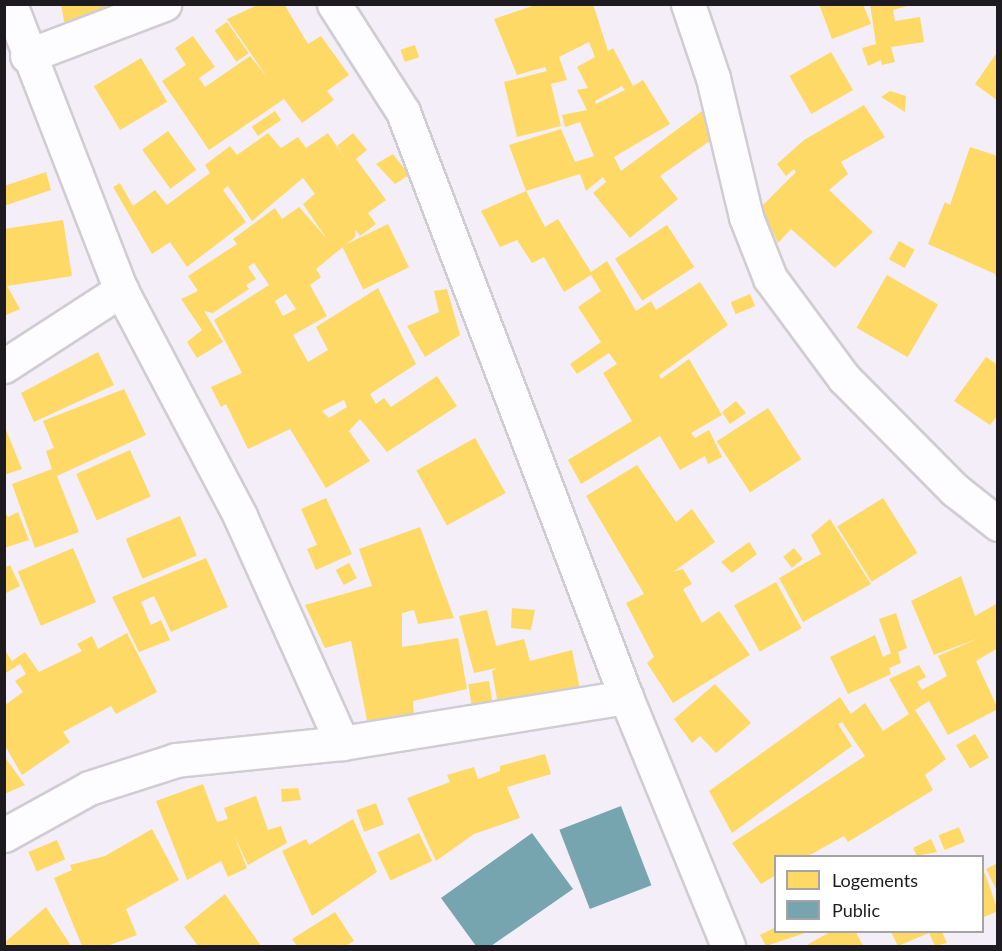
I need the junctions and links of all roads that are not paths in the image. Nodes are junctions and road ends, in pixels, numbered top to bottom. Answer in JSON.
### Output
{"nodes":[{"id":1,"x":10,"y":4,"type":"edge"},
{"id":2,"x":164,"y":4,"type":"edge"},
{"id":3,"x":334,"y":4,"type":"edge"},
{"id":4,"x":688,"y":4,"type":"edge"},
{"id":5,"x":27,"y":56,"type":"junction"},
{"id":6,"x":121,"y":290,"type":"junction"},
{"id":7,"x":4,"y":366,"type":"edge"},
{"id":8,"x":998,"y":524,"type":"edge"},
{"id":9,"x":626,"y":697,"type":"junction"},
{"id":10,"x":342,"y":743,"type":"junction"},
{"id":11,"x":4,"y":835,"type":"edge"},
{"id":12,"x":728,"y":946,"type":"edge"}],
"edges":[{"from":1,"to":5,"type":"street"},
{"from":2,"to":5,"type":"street"},
{"from":3,"to":9,"type":"street"},
{"from":4,"to":8,"type":"street"},
{"from":5,"to":6,"type":"street"},
{"from":6,"to":7,"type":"street"},
{"from":6,"to":10,"type":"street"},
{"from":9,"to":10,"type":"street"},
{"from":9,"to":12,"type":"street"},
{"from":10,"to":11,"type":"street"}]}
